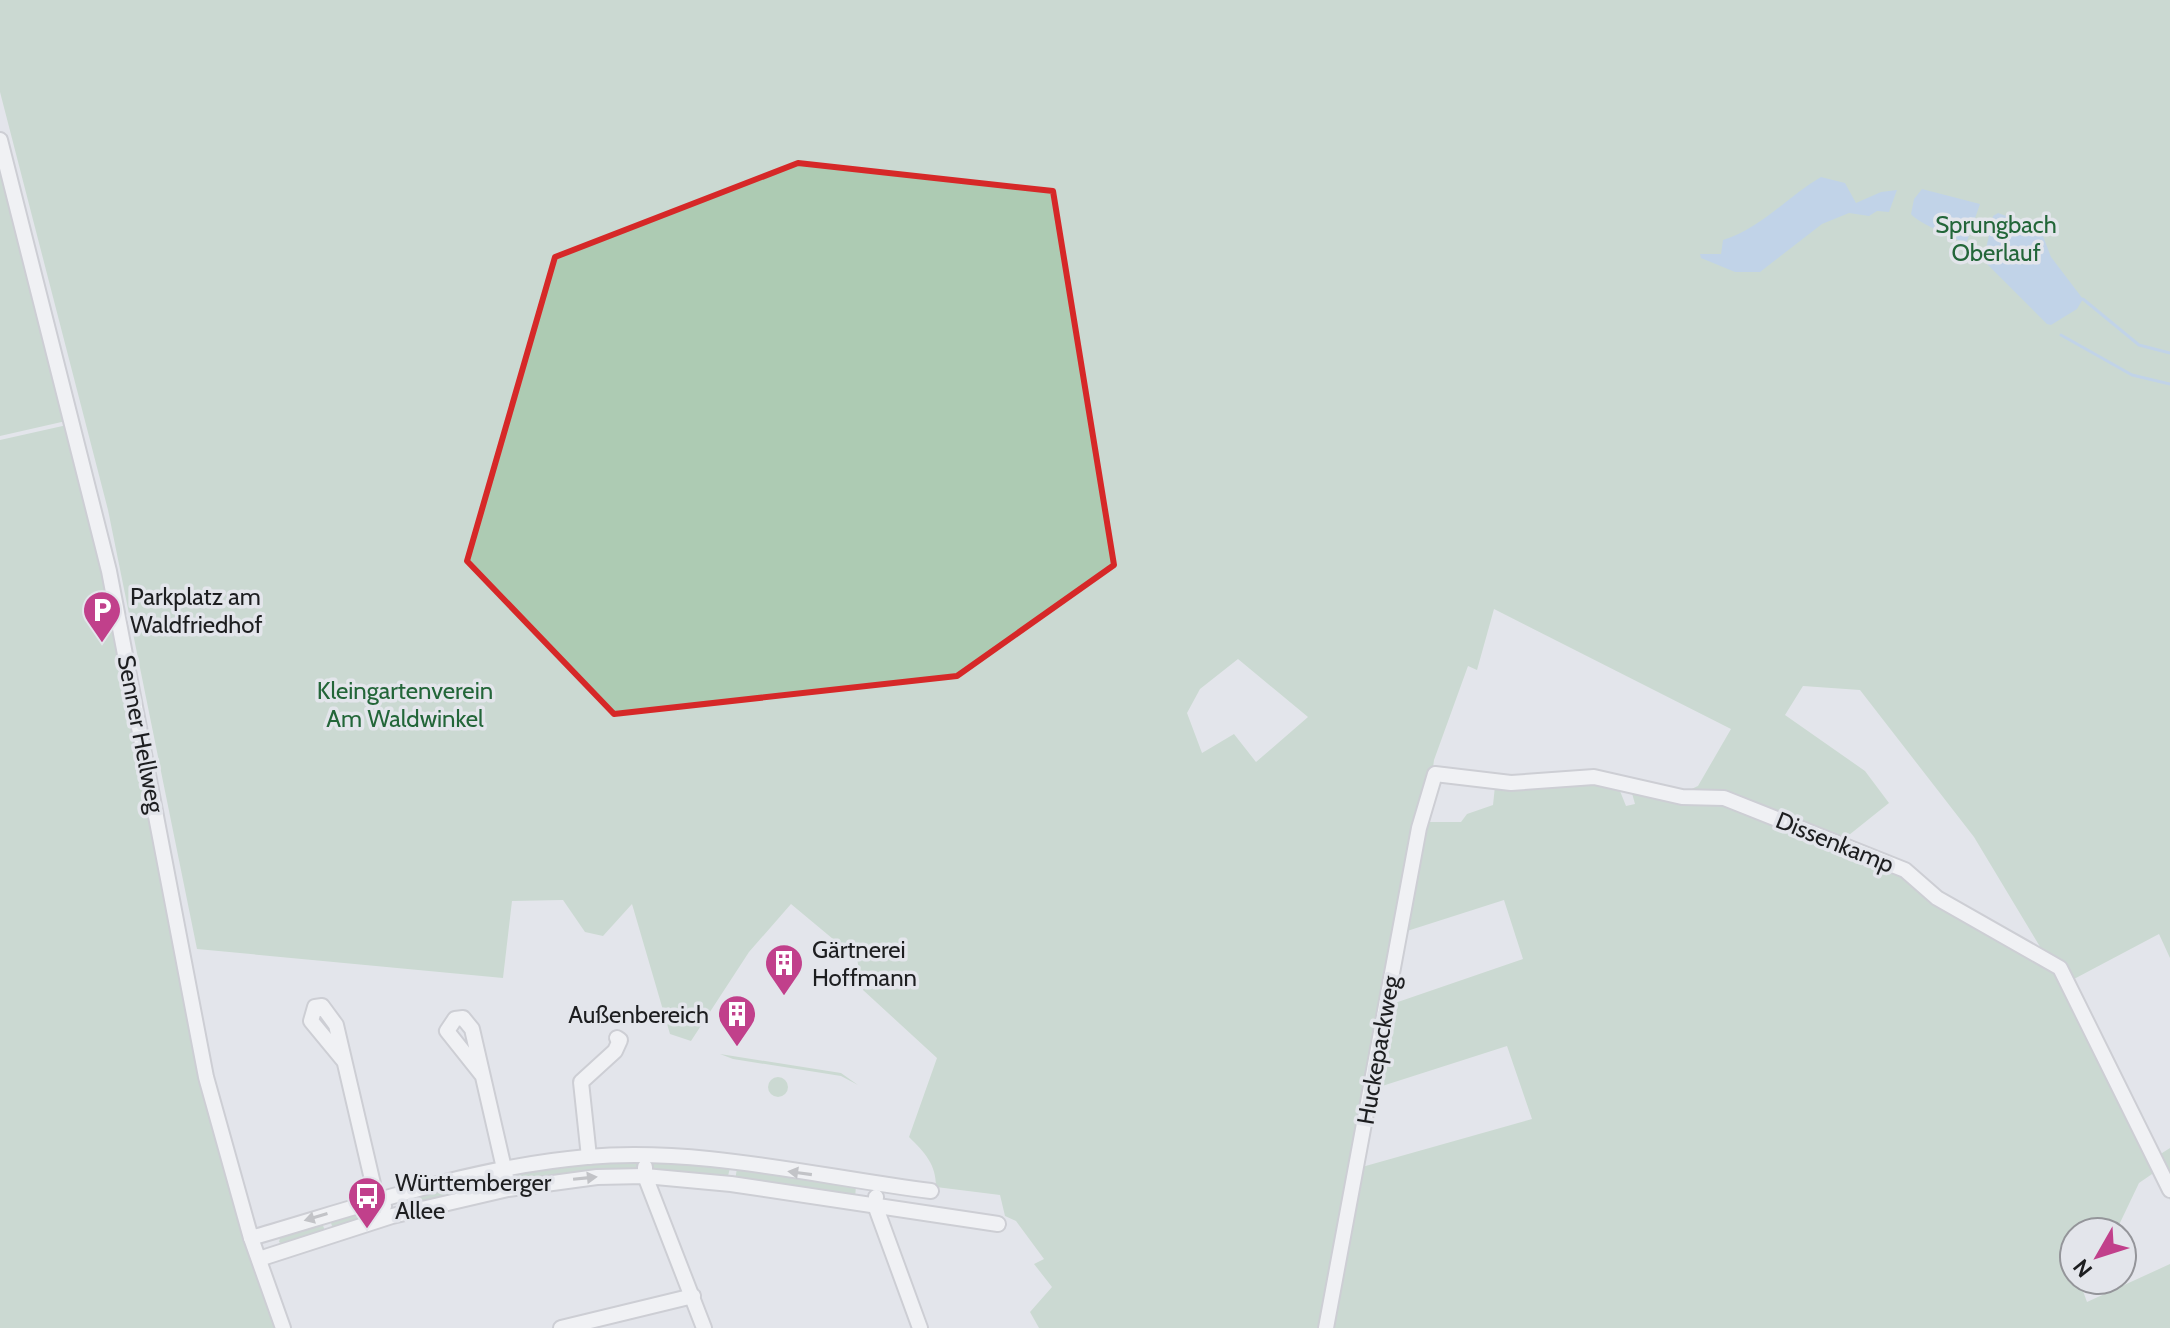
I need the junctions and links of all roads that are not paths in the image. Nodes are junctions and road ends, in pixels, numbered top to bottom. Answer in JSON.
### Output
{"nodes":[{"id":1,"x":0,"y":140,"type":"edge"},
{"id":2,"x":1435,"y":774,"type":"joint"},
{"id":3,"x":617,"y":1038,"type":"dead end"},
{"id":4,"x":344,"y":1061,"type":"dead end"},
{"id":5,"x":482,"y":1075,"type":"dead end"},
{"id":6,"x":645,"y":1156,"type":"junction"},
{"id":7,"x":589,"y":1157,"type":"junction"},
{"id":8,"x":504,"y":1170,"type":"junction"},
{"id":9,"x":645,"y":1176,"type":"junction"},
{"id":10,"x":877,"y":1184,"type":"junction"},
{"id":11,"x":508,"y":1189,"type":"junction"},
{"id":12,"x":2170,"y":1190,"type":"edge"},
{"id":13,"x":931,"y":1191,"type":"dead end"},
{"id":14,"x":382,"y":1198,"type":"junction"},
{"id":15,"x":875,"y":1205,"type":"junction"},
{"id":16,"x":387,"y":1218,"type":"junction"},
{"id":17,"x":998,"y":1224,"type":"dead end"},
{"id":18,"x":251,"y":1238,"type":"junction"},
{"id":19,"x":259,"y":1259,"type":"junction"},
{"id":20,"x":693,"y":1296,"type":"junction"},
{"id":21,"x":283,"y":1328,"type":"edge"},
{"id":22,"x":564,"y":1328,"type":"edge"},
{"id":23,"x":704,"y":1328,"type":"edge"},
{"id":24,"x":920,"y":1328,"type":"edge"},
{"id":25,"x":1326,"y":1328,"type":"edge"}],
"edges":[{"from":1,"to":18,"type":"street","name":"Senner Hellweg"},
{"from":2,"to":12,"type":"street","name":"Dissenkamp"},
{"from":2,"to":25,"type":"street","name":"Huckepackweg"},
{"from":3,"to":7,"type":"street"},
{"from":4,"to":14,"type":"street"},
{"from":5,"to":8,"type":"street"},
{"from":6,"to":7,"type":"street"},
{"from":6,"to":9,"type":"street"},
{"from":10,"to":6,"type":"street","one_way":true},
{"from":7,"to":8,"type":"street"},
{"from":8,"to":11,"type":"street"},
{"from":8,"to":14,"type":"street"},
{"from":11,"to":9,"type":"street","one_way":true},
{"from":9,"to":15,"type":"street"},
{"from":9,"to":20,"type":"street"},
{"from":10,"to":13,"type":"street"},
{"from":10,"to":15,"type":"street"},
{"from":11,"to":16,"type":"street"},
{"from":14,"to":16,"type":"street"},
{"from":14,"to":18,"type":"street","one_way":true},
{"from":15,"to":17,"type":"street"},
{"from":15,"to":24,"type":"street"},
{"from":16,"to":19,"type":"street"},
{"from":18,"to":19,"type":"street","name":"Senner Hellweg"},
{"from":19,"to":21,"type":"street","name":"Senner Hellweg"},
{"from":20,"to":22,"type":"street"},
{"from":20,"to":23,"type":"street"}]}
